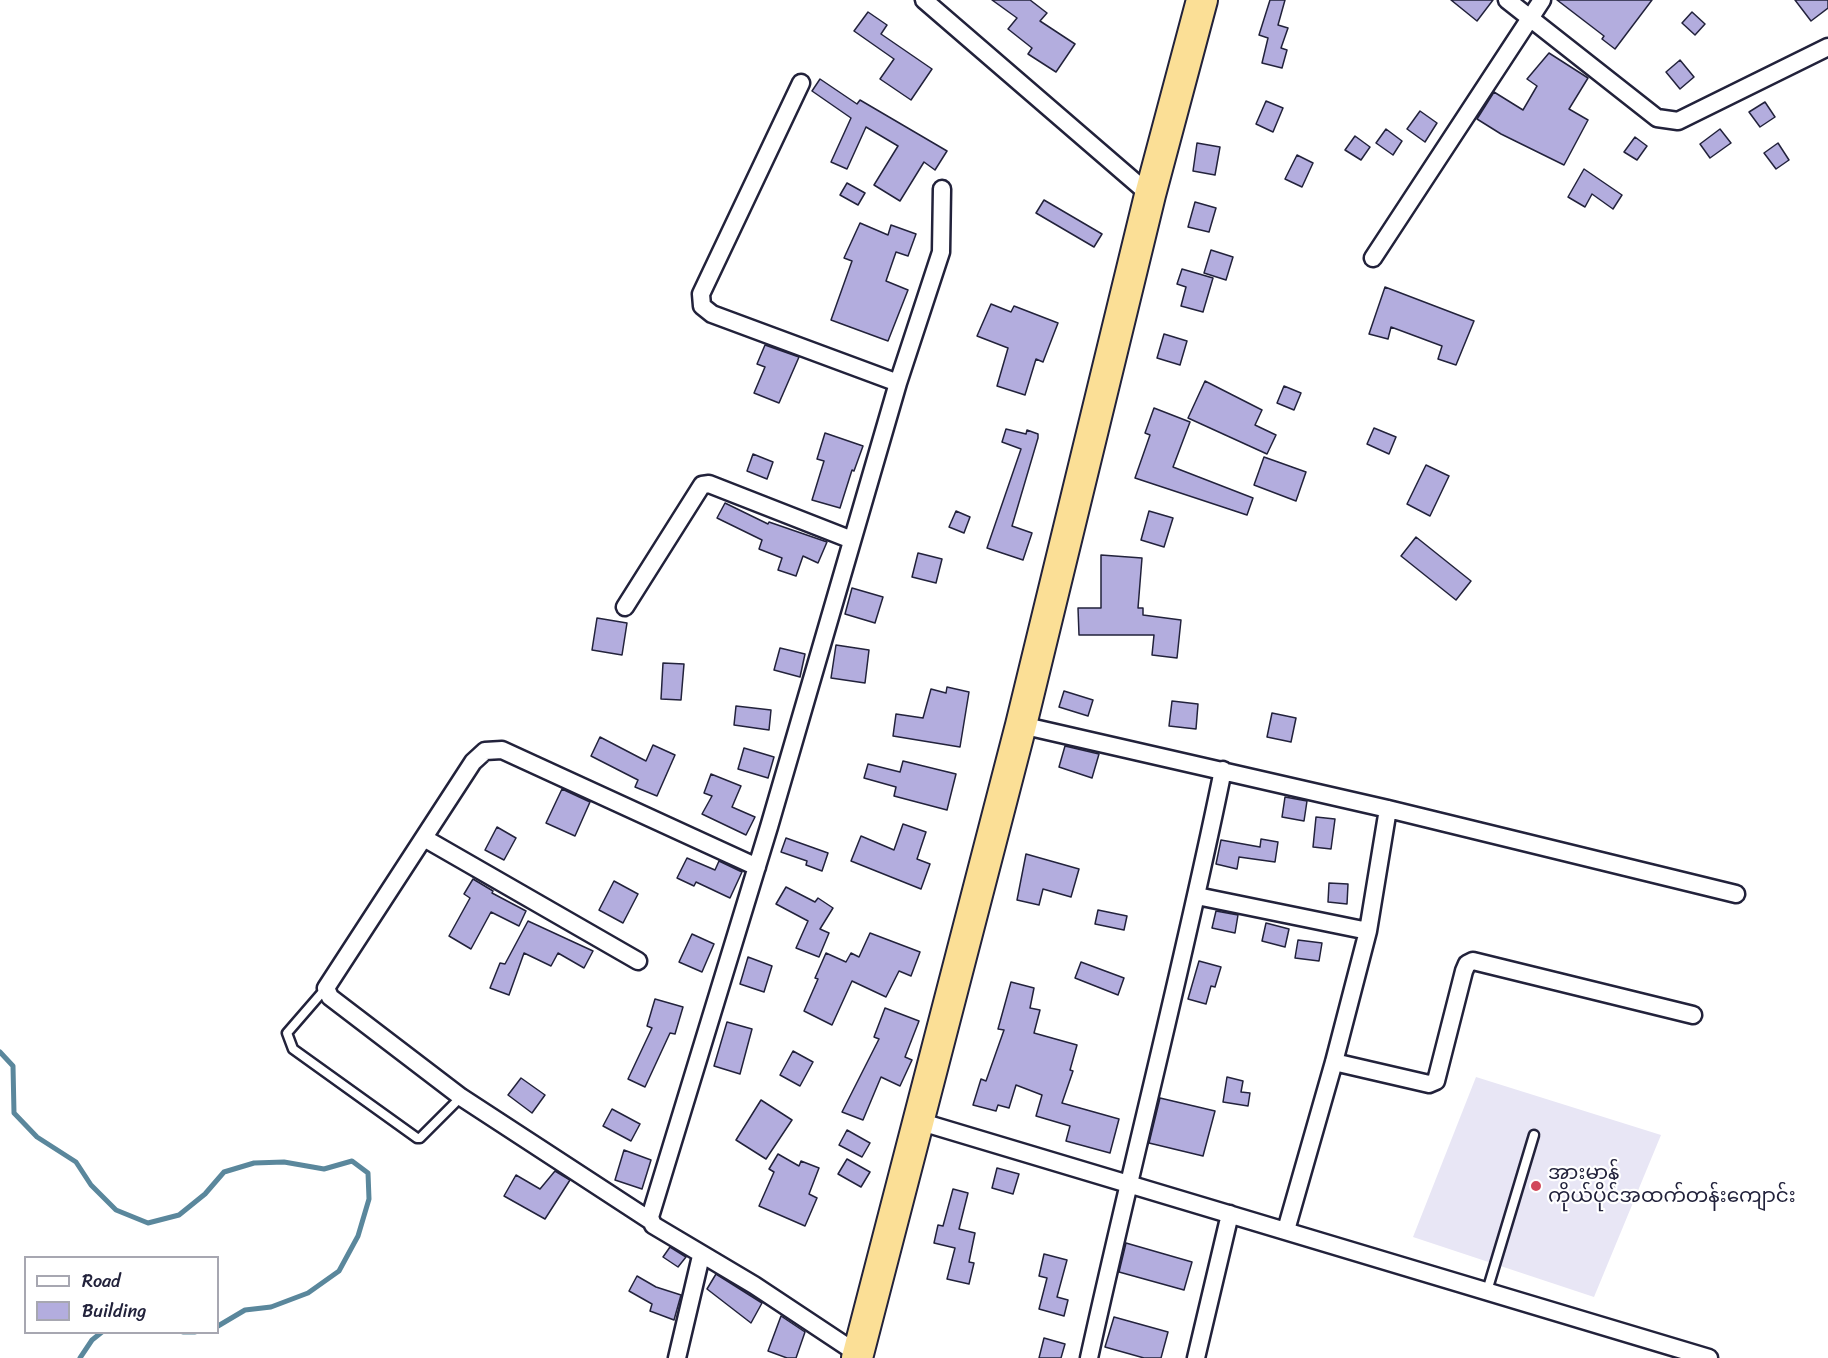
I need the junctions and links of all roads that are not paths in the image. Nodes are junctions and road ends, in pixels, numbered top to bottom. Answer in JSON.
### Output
{"nodes":[{"id":1,"x":924,"y":0,"type":"edge"},
{"id":2,"x":1202,"y":0,"type":"edge"},
{"id":3,"x":1508,"y":0,"type":"edge"},
{"id":4,"x":1542,"y":0,"type":"edge"},
{"id":5,"x":1529,"y":17,"type":"junction"},
{"id":6,"x":1828,"y":47,"type":"edge"},
{"id":7,"x":801,"y":83,"type":"dead end"},
{"id":8,"x":942,"y":189,"type":"dead end"},
{"id":9,"x":1150,"y":195,"type":"junction"},
{"id":10,"x":1373,"y":258,"type":"dead end"},
{"id":11,"x":898,"y":383,"type":"junction"},
{"id":12,"x":852,"y":540,"type":"junction"},
{"id":13,"x":625,"y":607,"type":"dead end"},
{"id":14,"x":1021,"y":725,"type":"junction"},
{"id":15,"x":1222,"y":770,"type":"junction"},
{"id":16,"x":1388,"y":808,"type":"junction"},
{"id":17,"x":424,"y":838,"type":"junction"},
{"id":18,"x":757,"y":867,"type":"junction"},
{"id":19,"x":1737,"y":894,"type":"dead end"},
{"id":20,"x":1197,"y":896,"type":"junction"},
{"id":21,"x":1368,"y":932,"type":"junction"},
{"id":22,"x":638,"y":961,"type":"dead end"},
{"id":23,"x":326,"y":988,"type":"junction"},
{"id":24,"x":1693,"y":1015,"type":"dead end"},
{"id":25,"x":1334,"y":1062,"type":"junction"},
{"id":26,"x":460,"y":1097,"type":"junction"},
{"id":27,"x":918,"y":1121,"type":"junction"},
{"id":28,"x":1534,"y":1135,"type":"dead end"},
{"id":29,"x":1127,"y":1183,"type":"junction"},
{"id":30,"x":1230,"y":1214,"type":"junction"},
{"id":31,"x":651,"y":1221,"type":"junction"},
{"id":32,"x":1286,"y":1230,"type":"junction"},
{"id":33,"x":701,"y":1256,"type":"junction"},
{"id":34,"x":1487,"y":1291,"type":"junction"},
{"id":35,"x":857,"y":1356,"type":"edge"},
{"id":36,"x":677,"y":1358,"type":"edge"},
{"id":37,"x":1089,"y":1358,"type":"edge"},
{"id":38,"x":1196,"y":1358,"type":"edge"},
{"id":39,"x":1709,"y":1358,"type":"edge"}],
"edges":[{"from":1,"to":9,"type":"street"},
{"from":2,"to":9,"type":"highway"},
{"from":3,"to":5,"type":"street"},
{"from":4,"to":5,"type":"street"},
{"from":5,"to":6,"type":"street"},
{"from":5,"to":10,"type":"street"},
{"from":7,"to":11,"type":"street"},
{"from":8,"to":11,"type":"street"},
{"from":9,"to":14,"type":"highway"},
{"from":11,"to":12,"type":"street"},
{"from":12,"to":13,"type":"street"},
{"from":12,"to":18,"type":"street"},
{"from":14,"to":15,"type":"street"},
{"from":14,"to":27,"type":"highway"},
{"from":15,"to":16,"type":"street"},
{"from":15,"to":20,"type":"street"},
{"from":16,"to":19,"type":"street"},
{"from":16,"to":21,"type":"street"},
{"from":17,"to":18,"type":"street"},
{"from":17,"to":22,"type":"street"},
{"from":17,"to":23,"type":"street"},
{"from":18,"to":31,"type":"street"},
{"from":20,"to":21,"type":"street"},
{"from":20,"to":29,"type":"street"},
{"from":21,"to":25,"type":"street"},
{"from":23,"to":26,"type":"street"},
{"from":23,"to":26,"type":"lane"},
{"from":24,"to":25,"type":"street"},
{"from":25,"to":32,"type":"street"},
{"from":26,"to":31,"type":"street"},
{"from":27,"to":29,"type":"street"},
{"from":27,"to":35,"type":"highway"},
{"from":28,"to":34,"type":"lane"},
{"from":29,"to":30,"type":"street"},
{"from":29,"to":37,"type":"street"},
{"from":30,"to":32,"type":"street"},
{"from":30,"to":38,"type":"street"},
{"from":31,"to":33,"type":"street"},
{"from":32,"to":34,"type":"street"},
{"from":33,"to":35,"type":"street"},
{"from":33,"to":36,"type":"street"},
{"from":34,"to":39,"type":"street"}]}
